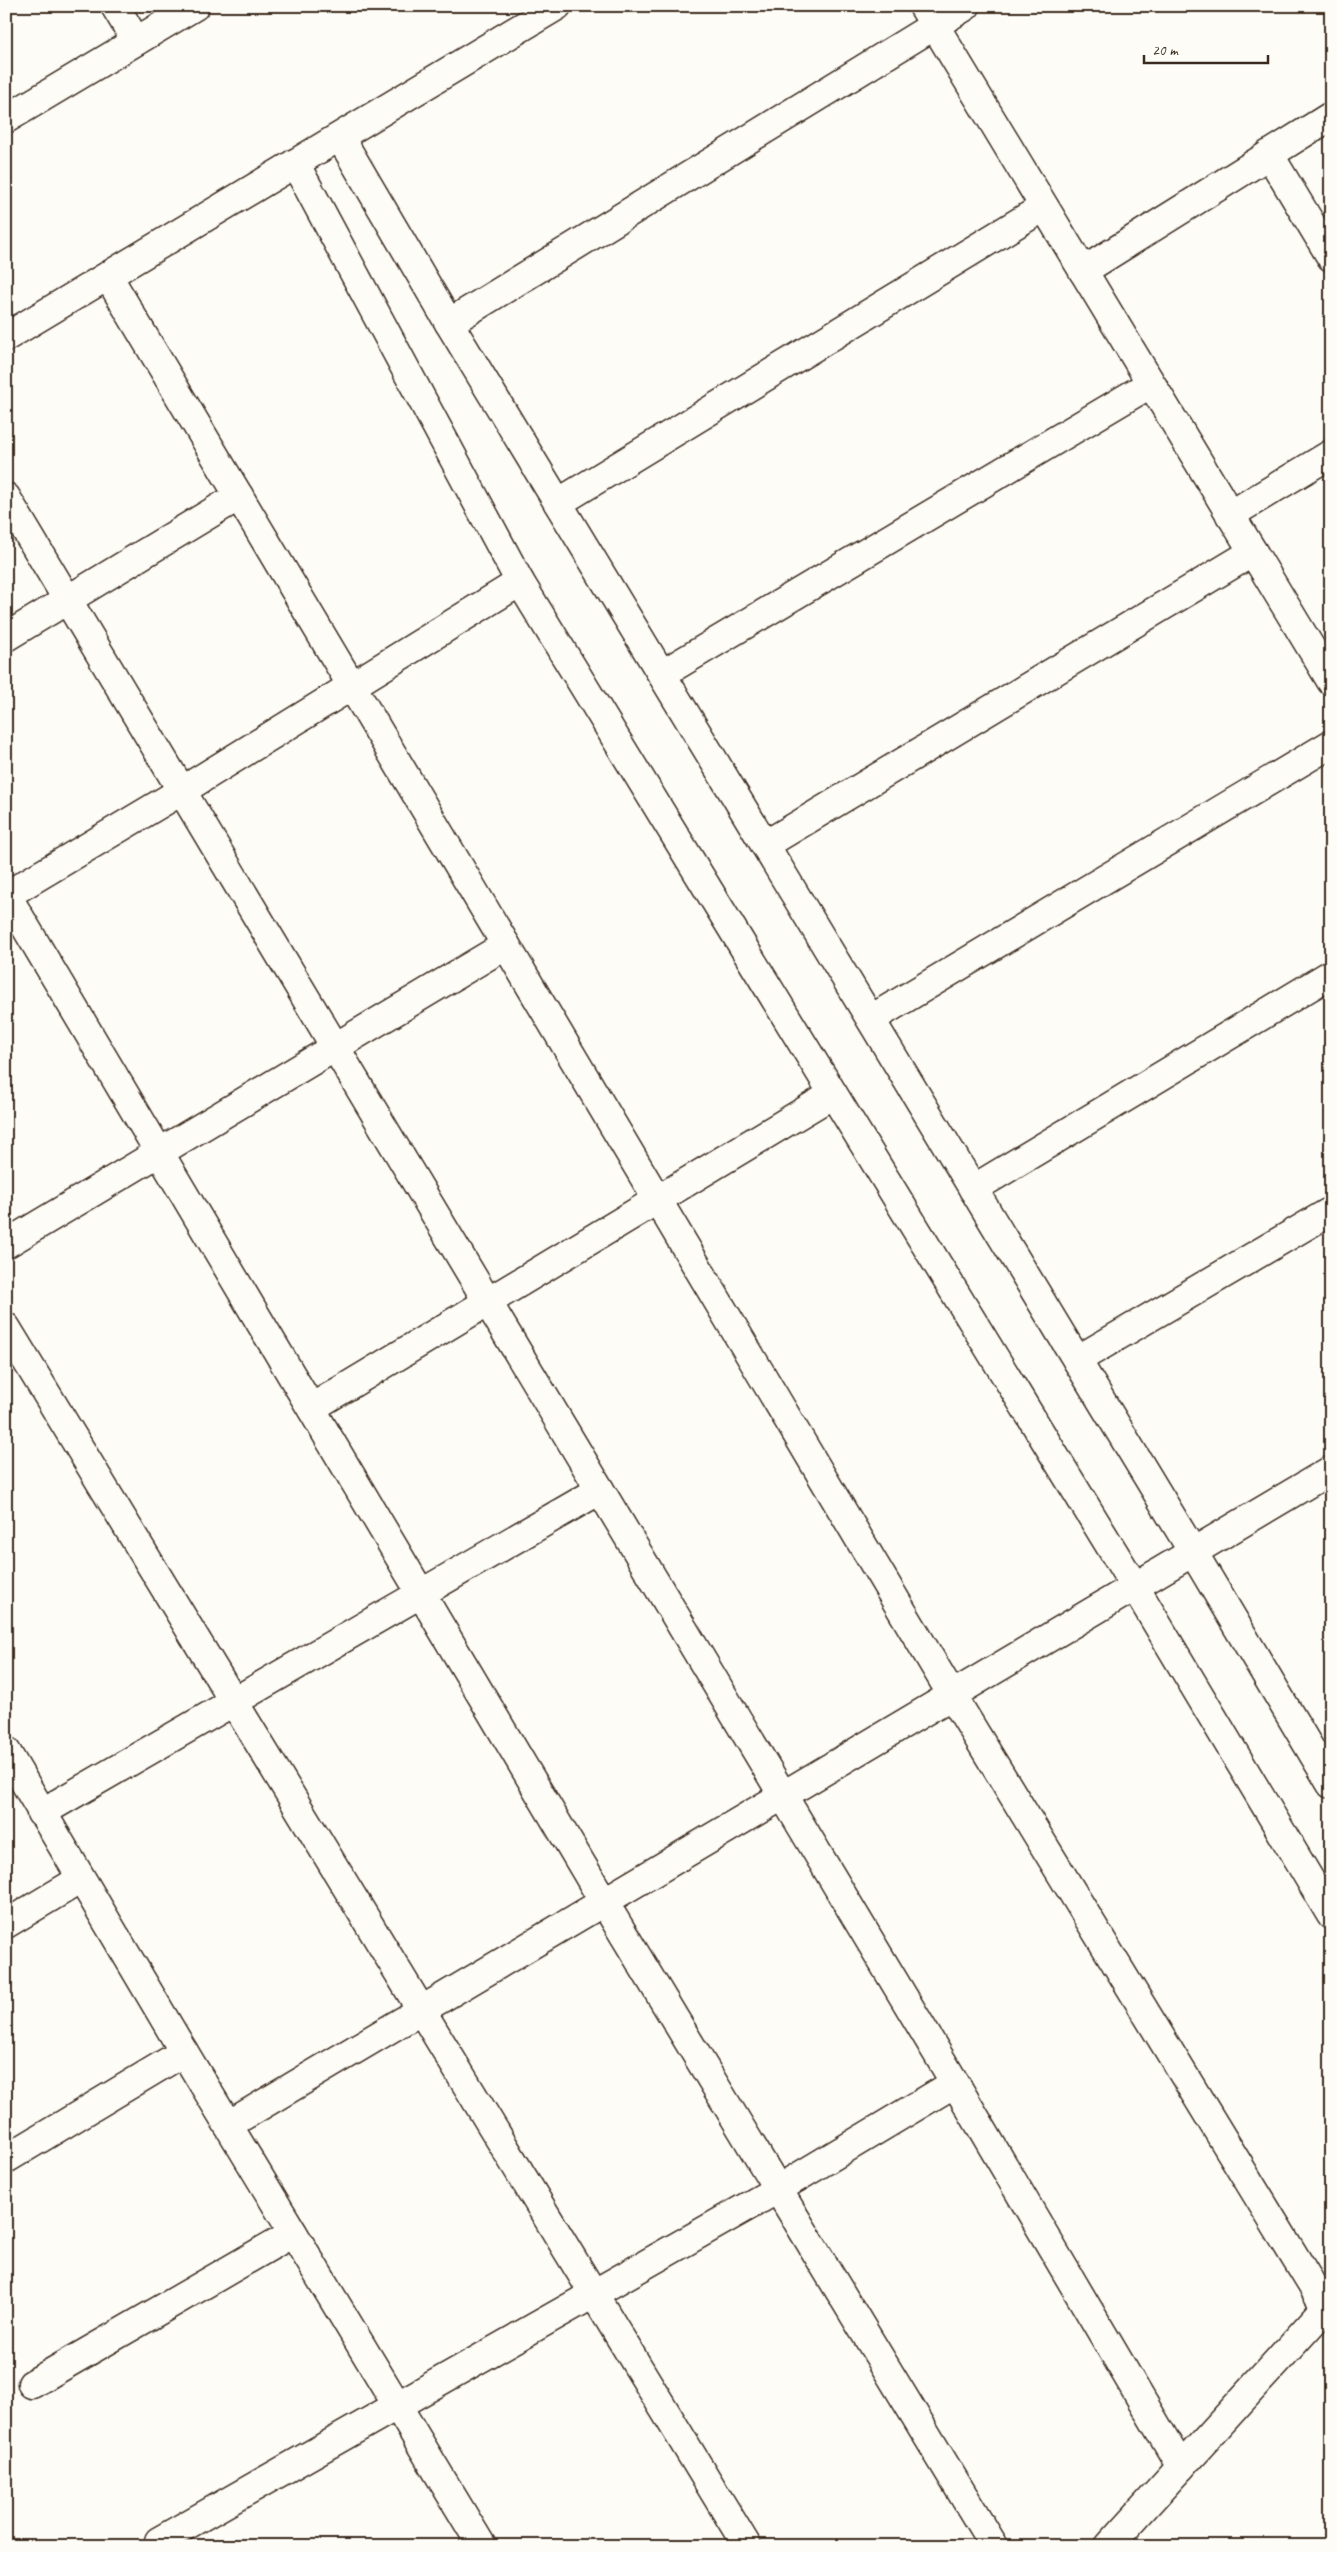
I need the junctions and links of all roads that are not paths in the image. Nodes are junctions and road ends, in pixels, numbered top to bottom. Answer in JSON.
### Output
{"nodes":[{"id":1,"x":116,"y":6,"type":"edge"},
{"id":2,"x":195,"y":6,"type":"edge"},
{"id":3,"x":557,"y":6,"type":"edge"},
{"id":4,"x":966,"y":6,"type":"edge"},
{"id":5,"x":929,"y":16,"type":"edge"},
{"id":6,"x":136,"y":41,"type":"junction"},
{"id":7,"x":1331,"y":116,"type":"edge"},
{"id":8,"x":6,"y":119,"type":"edge"},
{"id":9,"x":340,"y":137,"type":"junction"},
{"id":10,"x":1269,"y":154,"type":"junction"},
{"id":11,"x":294,"y":163,"type":"junction"},
{"id":12,"x":1044,"y":207,"type":"junction"},
{"id":13,"x":1331,"y":257,"type":"edge"},
{"id":14,"x":1082,"y":271,"type":"junction"},
{"id":15,"x":108,"y":276,"type":"junction"},
{"id":16,"x":449,"y":323,"type":"junction"},
{"id":17,"x":6,"y":337,"type":"edge"},
{"id":18,"x":1150,"y":384,"type":"junction"},
{"id":19,"x":1331,"y":454,"type":"edge"},
{"id":20,"x":239,"y":496,"type":"junction"},
{"id":21,"x":6,"y":497,"type":"edge"},
{"id":22,"x":558,"y":503,"type":"junction"},
{"id":23,"x":1230,"y":515,"type":"junction"},
{"id":24,"x":1253,"y":552,"type":"junction"},
{"id":25,"x":520,"y":582,"type":"junction"},
{"id":26,"x":67,"y":600,"type":"junction"},
{"id":27,"x":6,"y":637,"type":"edge"},
{"id":28,"x":662,"y":674,"type":"junction"},
{"id":29,"x":1331,"y":681,"type":"edge"},
{"id":30,"x":352,"y":686,"type":"junction"},
{"id":31,"x":1331,"y":744,"type":"edge"},
{"id":32,"x":183,"y":790,"type":"junction"},
{"id":33,"x":765,"y":845,"type":"junction"},
{"id":34,"x":6,"y":894,"type":"edge"},
{"id":35,"x":506,"y":945,"type":"junction"},
{"id":36,"x":1331,"y":974,"type":"edge"},
{"id":37,"x":871,"y":1019,"type":"junction"},
{"id":38,"x":336,"y":1047,"type":"junction"},
{"id":39,"x":833,"y":1094,"type":"junction"},
{"id":40,"x":160,"y":1152,"type":"junction"},
{"id":41,"x":973,"y":1189,"type":"junction"},
{"id":42,"x":657,"y":1200,"type":"junction"},
{"id":43,"x":1331,"y":1211,"type":"edge"},
{"id":44,"x":6,"y":1244,"type":"edge"},
{"id":45,"x":488,"y":1302,"type":"junction"},
{"id":46,"x":6,"y":1327,"type":"edge"},
{"id":47,"x":1076,"y":1360,"type":"junction"},
{"id":48,"x":313,"y":1407,"type":"junction"},
{"id":49,"x":1331,"y":1470,"type":"edge"},
{"id":50,"x":600,"y":1490,"type":"junction"},
{"id":51,"x":1193,"y":1552,"type":"junction"},
{"id":52,"x":1135,"y":1587,"type":"junction"},
{"id":53,"x":422,"y":1593,"type":"junction"},
{"id":54,"x":952,"y":1695,"type":"junction"},
{"id":55,"x":234,"y":1701,"type":"junction"},
{"id":56,"x":6,"y":1751,"type":"edge"},
{"id":57,"x":1331,"y":1784,"type":"edge"},
{"id":58,"x":782,"y":1796,"type":"junction"},
{"id":59,"x":41,"y":1813,"type":"junction"},
{"id":60,"x":81,"y":1879,"type":"junction"},
{"id":61,"x":604,"y":1902,"type":"junction"},
{"id":62,"x":1331,"y":1915,"type":"edge"},
{"id":63,"x":6,"y":1924,"type":"edge"},
{"id":64,"x":422,"y":2010,"type":"junction"},
{"id":65,"x":184,"y":2052,"type":"junction"},
{"id":66,"x":955,"y":2083,"type":"junction"},
{"id":67,"x":228,"y":2126,"type":"junction"},
{"id":68,"x":6,"y":2159,"type":"edge"},
{"id":69,"x":778,"y":2189,"type":"junction"},
{"id":70,"x":293,"y":2233,"type":"junction"},
{"id":71,"x":595,"y":2294,"type":"junction"},
{"id":72,"x":1328,"y":2305,"type":"edge"},
{"id":73,"x":32,"y":2384,"type":"dead end"},
{"id":74,"x":399,"y":2407,"type":"junction"},
{"id":75,"x":1181,"y":2467,"type":"junction"},
{"id":76,"x":159,"y":2541,"type":"dead end"},
{"id":77,"x":482,"y":2546,"type":"edge"},
{"id":78,"x":747,"y":2546,"type":"edge"},
{"id":79,"x":994,"y":2546,"type":"edge"},
{"id":80,"x":1109,"y":2546,"type":"edge"}],
"edges":[{"from":1,"to":6,"type":"street"},
{"from":2,"to":6,"type":"street"},
{"from":3,"to":9,"type":"street"},
{"from":4,"to":5,"type":"street"},
{"from":5,"to":12,"type":"street"},
{"from":5,"to":16,"type":"street"},
{"from":6,"to":8,"type":"street"},
{"from":7,"to":10,"type":"street"},
{"from":9,"to":11,"type":"street"},
{"from":9,"to":16,"type":"street"},
{"from":10,"to":13,"type":"street"},
{"from":10,"to":14,"type":"street"},
{"from":11,"to":15,"type":"street"},
{"from":11,"to":25,"type":"street"},
{"from":12,"to":14,"type":"street"},
{"from":12,"to":22,"type":"street"},
{"from":14,"to":18,"type":"street"},
{"from":15,"to":17,"type":"street"},
{"from":15,"to":20,"type":"street"},
{"from":16,"to":22,"type":"street"},
{"from":18,"to":23,"type":"street"},
{"from":18,"to":28,"type":"street"},
{"from":19,"to":23,"type":"street"},
{"from":20,"to":26,"type":"street"},
{"from":20,"to":30,"type":"street"},
{"from":21,"to":26,"type":"street"},
{"from":22,"to":28,"type":"street"},
{"from":23,"to":24,"type":"street"},
{"from":24,"to":29,"type":"street"},
{"from":24,"to":33,"type":"street"},
{"from":25,"to":30,"type":"street"},
{"from":25,"to":39,"type":"street"},
{"from":26,"to":27,"type":"street"},
{"from":26,"to":32,"type":"street"},
{"from":28,"to":33,"type":"street"},
{"from":30,"to":32,"type":"street"},
{"from":30,"to":35,"type":"street"},
{"from":31,"to":37,"type":"street"},
{"from":32,"to":34,"type":"street"},
{"from":32,"to":38,"type":"street"},
{"from":33,"to":37,"type":"street"},
{"from":34,"to":40,"type":"street"},
{"from":35,"to":38,"type":"street"},
{"from":35,"to":42,"type":"street"},
{"from":36,"to":41,"type":"street"},
{"from":37,"to":41,"type":"street"},
{"from":38,"to":40,"type":"street"},
{"from":38,"to":45,"type":"street"},
{"from":39,"to":42,"type":"street"},
{"from":39,"to":52,"type":"street"},
{"from":40,"to":44,"type":"street"},
{"from":40,"to":48,"type":"street"},
{"from":41,"to":47,"type":"street"},
{"from":42,"to":45,"type":"street"},
{"from":42,"to":54,"type":"street"},
{"from":43,"to":47,"type":"street"},
{"from":45,"to":48,"type":"street"},
{"from":45,"to":50,"type":"street"},
{"from":46,"to":55,"type":"street"},
{"from":47,"to":51,"type":"street"},
{"from":48,"to":53,"type":"street"},
{"from":49,"to":51,"type":"street"},
{"from":50,"to":53,"type":"street"},
{"from":50,"to":58,"type":"street"},
{"from":51,"to":52,"type":"street"},
{"from":51,"to":57,"type":"street"},
{"from":52,"to":54,"type":"street"},
{"from":52,"to":62,"type":"street"},
{"from":53,"to":55,"type":"street"},
{"from":53,"to":61,"type":"street"},
{"from":54,"to":58,"type":"street"},
{"from":54,"to":72,"type":"street"},
{"from":55,"to":59,"type":"street"},
{"from":55,"to":64,"type":"street"},
{"from":56,"to":59,"type":"street"},
{"from":58,"to":61,"type":"street"},
{"from":58,"to":66,"type":"street"},
{"from":59,"to":60,"type":"street"},
{"from":60,"to":63,"type":"street"},
{"from":60,"to":65,"type":"street"},
{"from":61,"to":64,"type":"street"},
{"from":61,"to":69,"type":"street"},
{"from":64,"to":67,"type":"street"},
{"from":64,"to":71,"type":"street"},
{"from":65,"to":67,"type":"street"},
{"from":65,"to":68,"type":"street"},
{"from":66,"to":69,"type":"street"},
{"from":66,"to":75,"type":"street"},
{"from":67,"to":70,"type":"street"},
{"from":69,"to":71,"type":"street"},
{"from":69,"to":79,"type":"street"},
{"from":70,"to":73,"type":"street"},
{"from":70,"to":74,"type":"street"},
{"from":71,"to":74,"type":"street"},
{"from":71,"to":78,"type":"street"},
{"from":72,"to":75,"type":"street"},
{"from":74,"to":76,"type":"street"},
{"from":74,"to":77,"type":"street"},
{"from":75,"to":80,"type":"street"}]}
